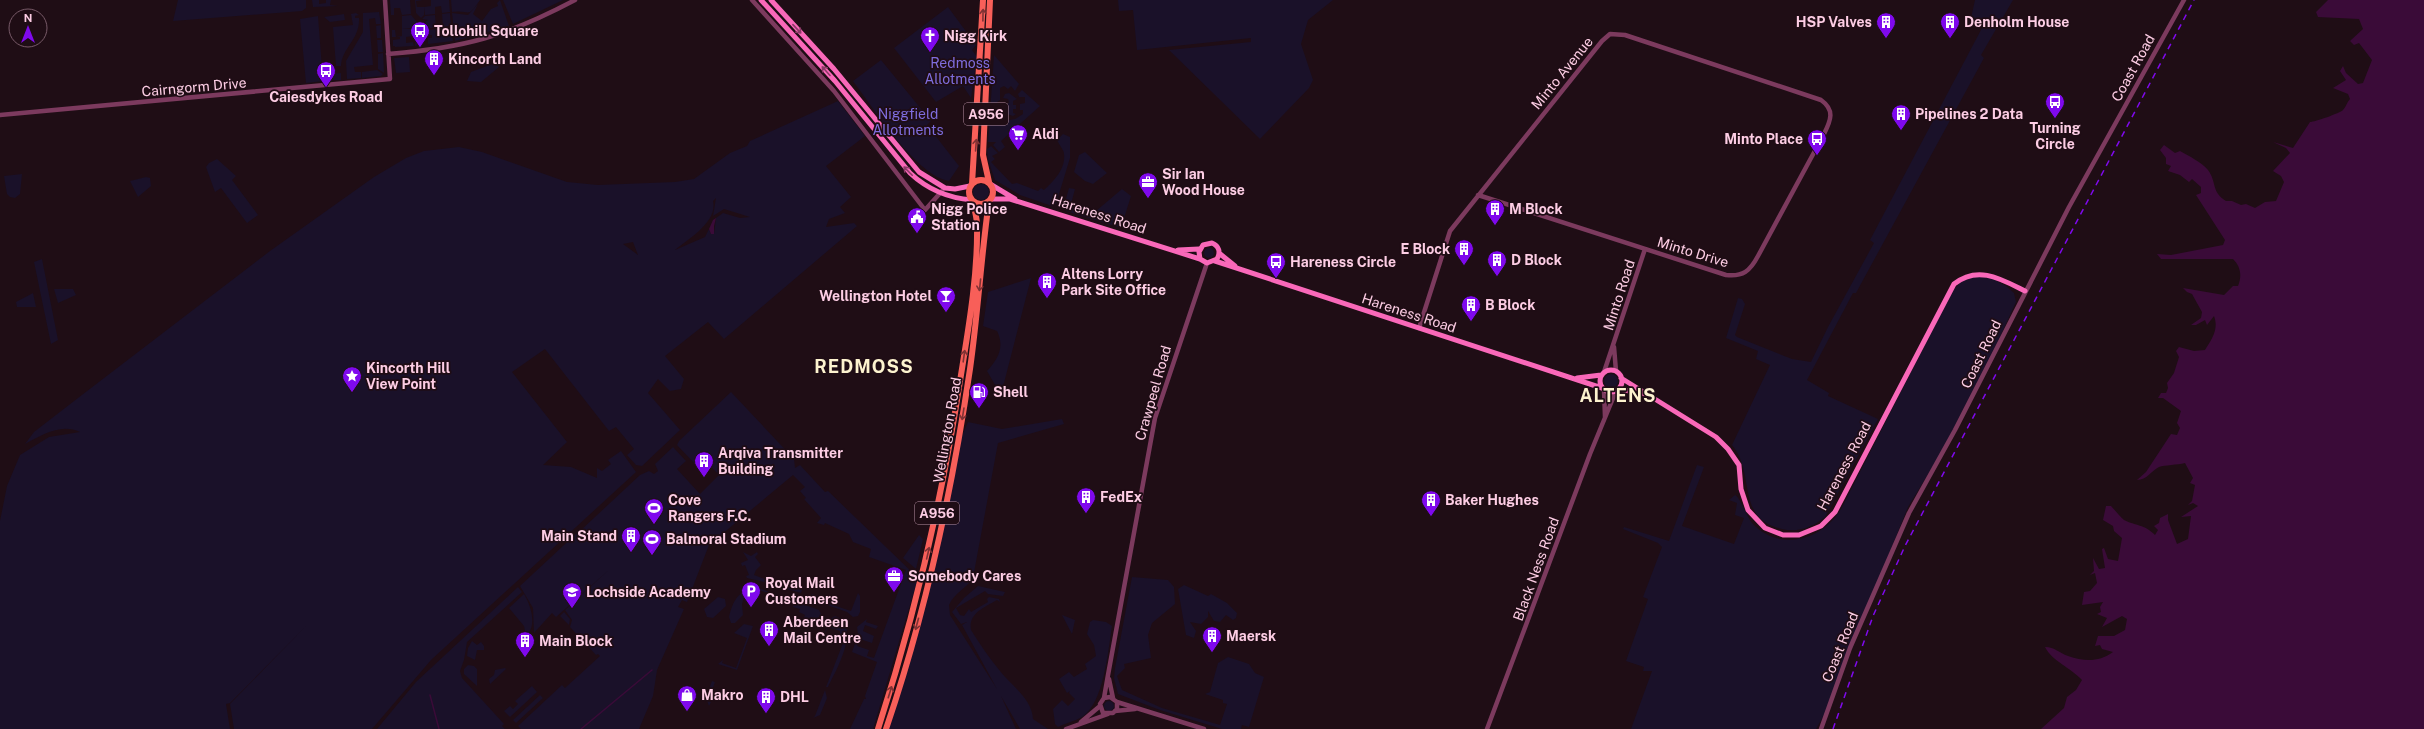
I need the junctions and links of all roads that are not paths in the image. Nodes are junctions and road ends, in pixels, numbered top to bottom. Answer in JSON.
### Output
{"nodes":[{"id":1,"x":384,"y":0,"type":"edge"},
{"id":2,"x":575,"y":0,"type":"edge"},
{"id":3,"x":752,"y":0,"type":"edge"},
{"id":4,"x":761,"y":0,"type":"edge"},
{"id":5,"x":771,"y":0,"type":"edge"},
{"id":6,"x":983,"y":0,"type":"edge"},
{"id":7,"x":990,"y":0,"type":"edge"},
{"id":8,"x":2184,"y":0,"type":"edge"},
{"id":9,"x":388,"y":54,"type":"junction"},
{"id":10,"x":1830,"y":109,"type":"joint"},
{"id":11,"x":0,"y":116,"type":"edge"},
{"id":12,"x":990,"y":183,"type":"junction"},
{"id":13,"x":971,"y":185,"type":"junction"},
{"id":14,"x":945,"y":188,"type":"junction"},
{"id":15,"x":940,"y":193,"type":"junction"},
{"id":16,"x":1478,"y":195,"type":"junction"},
{"id":17,"x":973,"y":200,"type":"junction"},
{"id":18,"x":990,"y":200,"type":"junction"},
{"id":19,"x":1018,"y":201,"type":"junction"},
{"id":20,"x":1199,"y":249,"type":"junction"},
{"id":21,"x":1645,"y":249,"type":"junction"},
{"id":22,"x":1173,"y":250,"type":"junction"},
{"id":23,"x":1219,"y":253,"type":"junction"},
{"id":24,"x":1200,"y":259,"type":"junction"},
{"id":25,"x":1215,"y":261,"type":"junction"},
{"id":26,"x":1207,"y":263,"type":"junction"},
{"id":27,"x":1238,"y":268,"type":"junction"},
{"id":28,"x":2025,"y":291,"type":"junction"},
{"id":29,"x":1419,"y":328,"type":"junction"},
{"id":30,"x":1614,"y":347,"type":"junction"},
{"id":31,"x":1616,"y":371,"type":"junction"},
{"id":32,"x":1603,"y":374,"type":"junction"},
{"id":33,"x":1574,"y":378,"type":"junction"},
{"id":34,"x":1622,"y":378,"type":"junction"},
{"id":35,"x":1603,"y":389,"type":"junction"},
{"id":36,"x":1617,"y":390,"type":"junction"},
{"id":37,"x":1646,"y":395,"type":"junction"},
{"id":38,"x":1605,"y":417,"type":"junction"},
{"id":39,"x":1108,"y":675,"type":"junction"},
{"id":40,"x":1104,"y":698,"type":"junction"},
{"id":41,"x":1112,"y":698,"type":"junction"},
{"id":42,"x":1116,"y":702,"type":"junction"},
{"id":43,"x":1100,"y":706,"type":"junction"},
{"id":44,"x":1137,"y":709,"type":"junction"},
{"id":45,"x":1115,"y":711,"type":"junction"},
{"id":46,"x":1108,"y":714,"type":"junction"},
{"id":47,"x":1080,"y":723,"type":"junction"},
{"id":48,"x":878,"y":729,"type":"edge"},
{"id":49,"x":886,"y":729,"type":"edge"},
{"id":50,"x":1066,"y":729,"type":"edge"},
{"id":51,"x":1204,"y":729,"type":"edge"},
{"id":52,"x":1487,"y":729,"type":"edge"},
{"id":53,"x":1821,"y":729,"type":"edge"}],
"edges":[{"from":1,"to":9,"type":"street"},
{"from":2,"to":9,"type":"street"},
{"from":3,"to":15,"type":"street"},
{"from":15,"to":4,"type":"main road","one_way":true},
{"from":5,"to":14,"type":"main road","one_way":true},
{"from":13,"to":6,"type":"main road","number":"A956","one_way":true},
{"from":7,"to":12,"type":"main road","number":"A956"},
{"from":8,"to":28,"type":"street","name":"Coast Road"},
{"from":9,"to":11,"type":"street","name":"Cairngorm Drive"},
{"from":10,"to":16,"type":"street","name":"Minto Avenue"},
{"from":10,"to":21,"type":"street","name":"Minto Drive"},
{"from":12,"to":13,"type":"main road"},
{"from":12,"to":18,"type":"main road","number":"A956"},
{"from":12,"to":19,"type":"main road","name":"Hareness Road"},
{"from":13,"to":14,"type":"main road"},
{"from":13,"to":17,"type":"main road","number":"A956"},
{"from":14,"to":15,"type":"street"},
{"from":15,"to":17,"type":"main road"},
{"from":16,"to":21,"type":"street","name":"Minto Drive"},
{"from":16,"to":29,"type":"street","name":"Minto Avenue"},
{"from":17,"to":18,"type":"main road"},
{"from":48,"to":17,"type":"main road","name":"Wellington Road","number":"A956","one_way":true},
{"from":18,"to":19,"type":"main road","name":"Hareness Road"},
{"from":18,"to":49,"type":"main road","name":"Wellington Road","number":"A956","one_way":true},
{"from":19,"to":22,"type":"main road","name":"Hareness Road"},
{"from":20,"to":22,"type":"main road","name":"Hareness Road"},
{"from":20,"to":23,"type":"main road"},
{"from":20,"to":24,"type":"main road"},
{"from":21,"to":30,"type":"street","name":"Minto Road"},
{"from":22,"to":24,"type":"main road","name":"Hareness Road"},
{"from":23,"to":25,"type":"main road"},
{"from":23,"to":27,"type":"main road","name":"Hareness Road"},
{"from":24,"to":26,"type":"main road"},
{"from":25,"to":26,"type":"main road"},
{"from":25,"to":27,"type":"main road","name":"Hareness Road"},
{"from":26,"to":39,"type":"street","name":"Crawpeel Road"},
{"from":27,"to":29,"type":"main road","name":"Hareness Road"},
{"from":28,"to":37,"type":"main road","name":"Hareness Road"},
{"from":28,"to":53,"type":"street","name":"Coast Road"},
{"from":29,"to":33,"type":"main road","name":"Hareness Road"},
{"from":30,"to":31,"type":"street","name":"Minto Road"},
{"from":30,"to":32,"type":"street","name":"Minto Road"},
{"from":31,"to":32,"type":"main road"},
{"from":31,"to":34,"type":"main road"},
{"from":32,"to":33,"type":"main road","name":"Hareness Road"},
{"from":32,"to":35,"type":"main road"},
{"from":33,"to":35,"type":"main road","name":"Hareness Road"},
{"from":34,"to":36,"type":"main road"},
{"from":34,"to":37,"type":"main road"},
{"from":35,"to":36,"type":"main road"},
{"from":35,"to":38,"type":"street","name":"Black Ness Road"},
{"from":36,"to":37,"type":"main road"},
{"from":36,"to":38,"type":"street","name":"Black Ness Road"},
{"from":38,"to":52,"type":"street","name":"Black Ness Road"},
{"from":39,"to":40,"type":"street","name":"Crawpeel Road"},
{"from":39,"to":41,"type":"street","name":"Crawpeel Road"},
{"from":40,"to":41,"type":"street"},
{"from":40,"to":43,"type":"street"},
{"from":41,"to":42,"type":"street"},
{"from":42,"to":44,"type":"street"},
{"from":42,"to":45,"type":"street"},
{"from":43,"to":46,"type":"street"},
{"from":43,"to":47,"type":"street"},
{"from":44,"to":45,"type":"street"},
{"from":44,"to":51,"type":"street"},
{"from":45,"to":46,"type":"street"},
{"from":46,"to":47,"type":"street"},
{"from":47,"to":50,"type":"street"}]}
